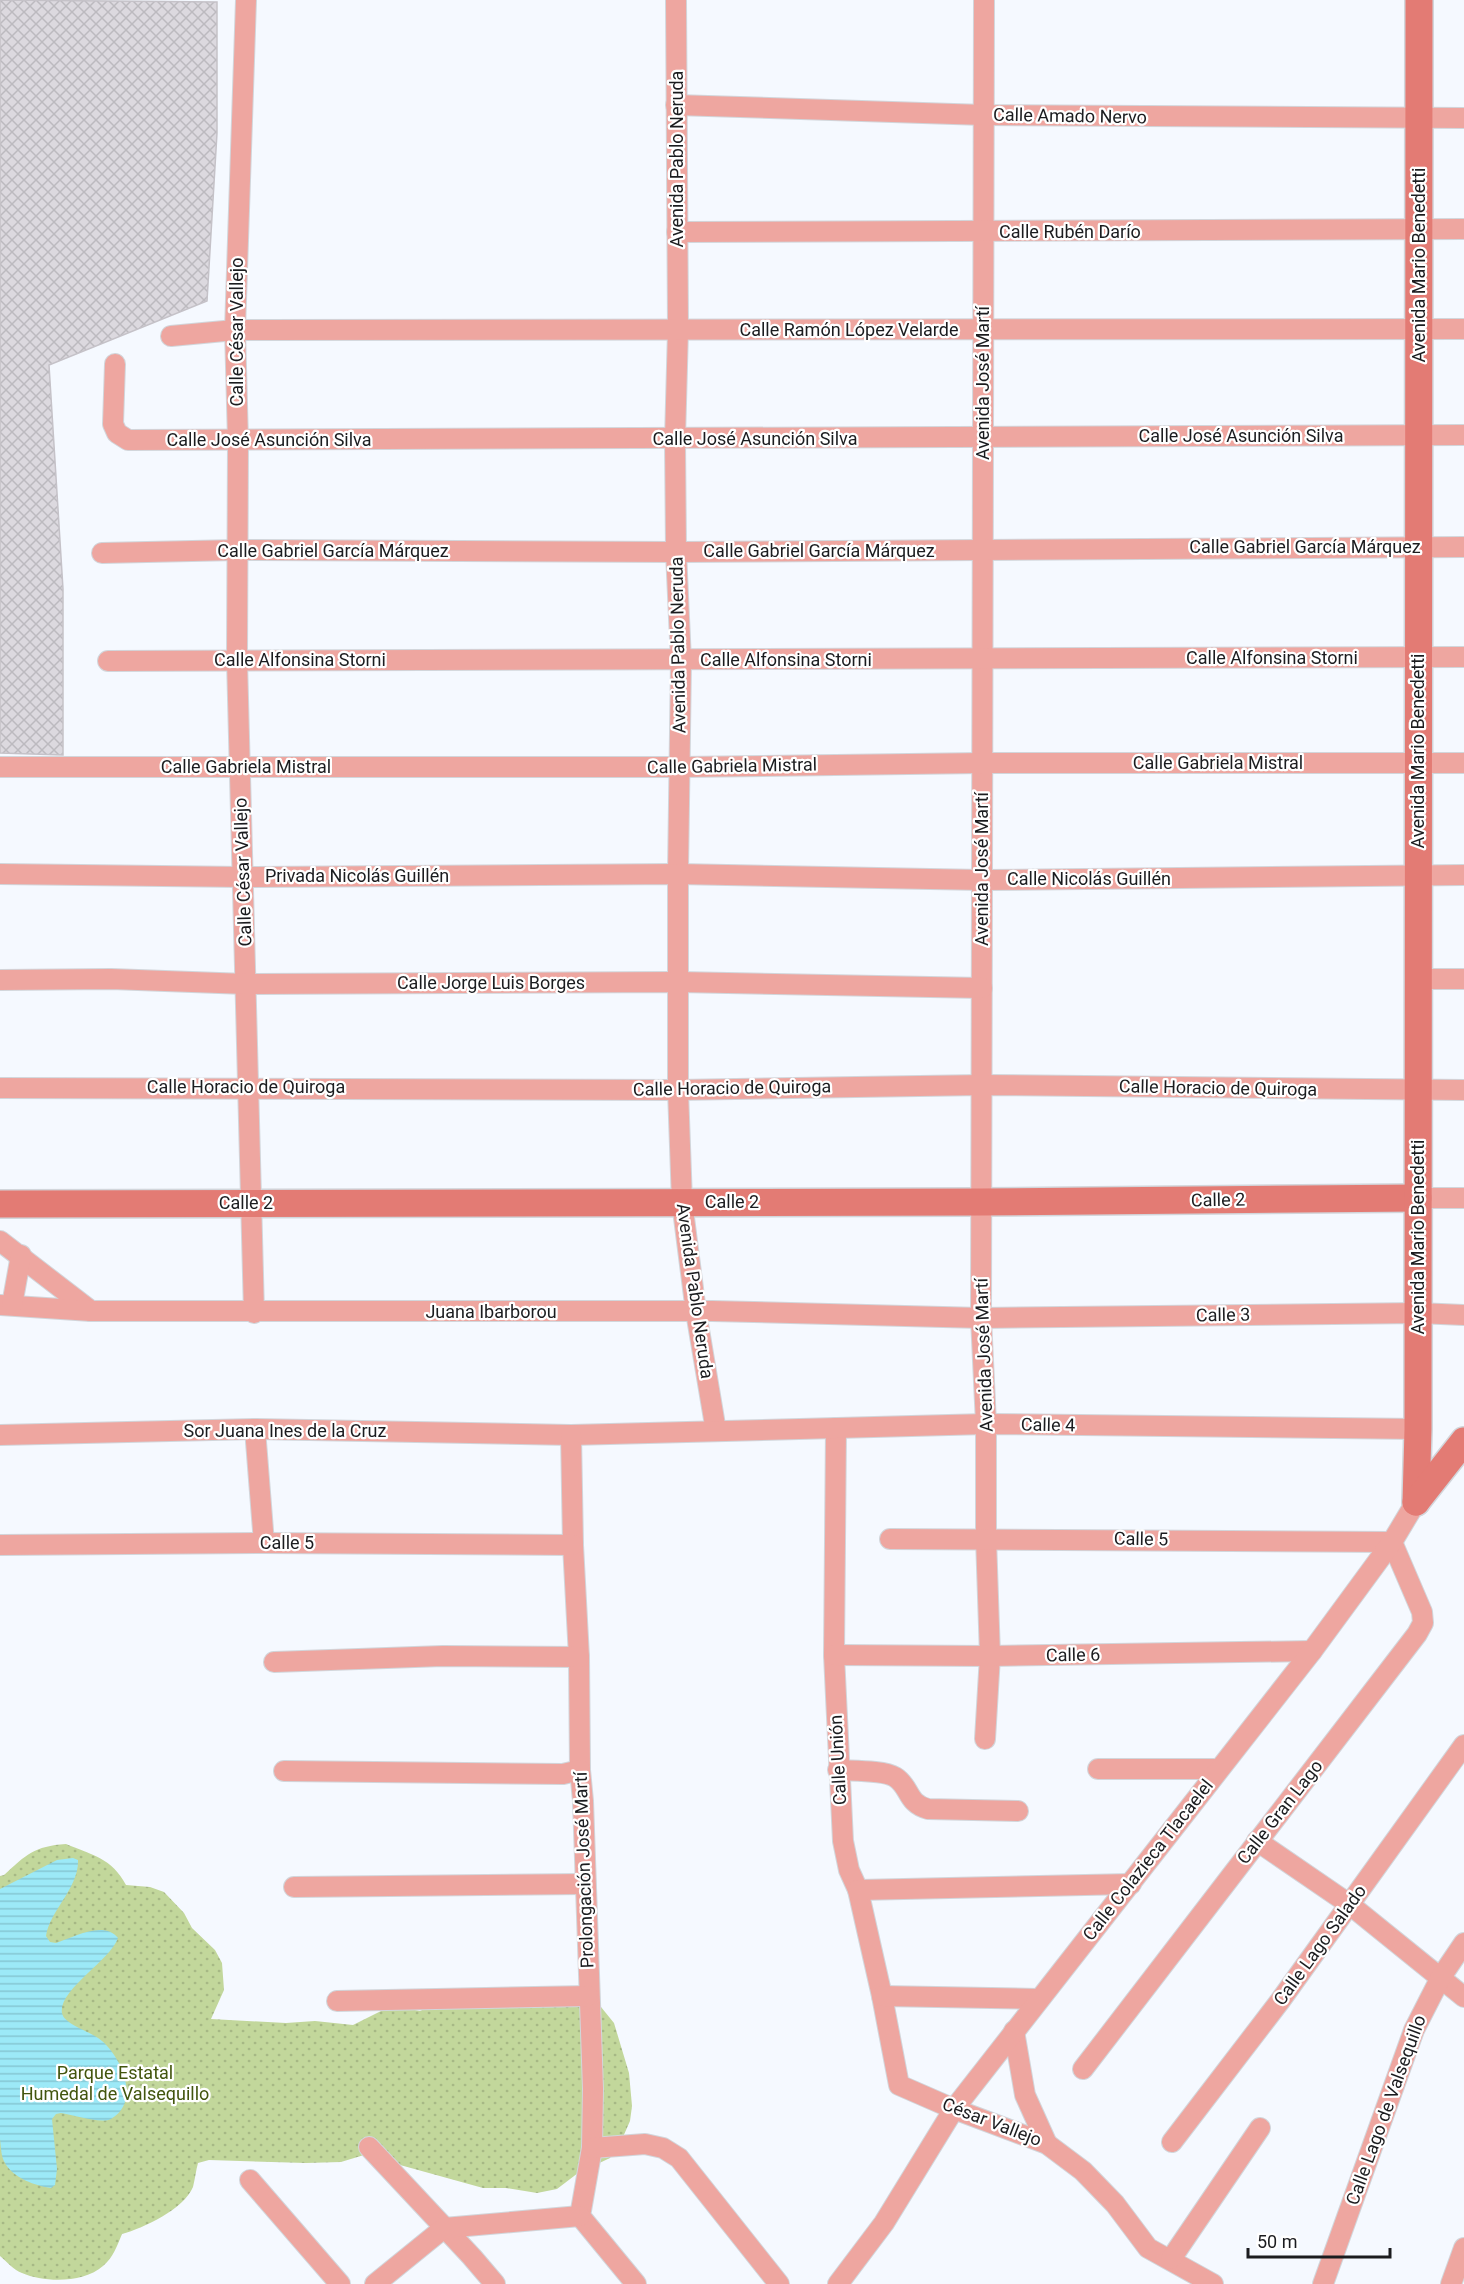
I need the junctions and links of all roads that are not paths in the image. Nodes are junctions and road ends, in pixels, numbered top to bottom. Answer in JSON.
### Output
{"nodes":[{"id":1,"x":246,"y":0,"type":"edge"},
{"id":2,"x":676,"y":0,"type":"edge"},
{"id":3,"x":984,"y":0,"type":"edge"},
{"id":4,"x":1419,"y":0,"type":"edge"},
{"id":5,"x":676,"y":105,"type":"junction"},
{"id":6,"x":984,"y":115,"type":"junction"},
{"id":7,"x":1464,"y":118,"type":"edge"},
{"id":8,"x":1419,"y":119,"type":"junction"},
{"id":9,"x":1419,"y":229,"type":"junction"},
{"id":10,"x":1464,"y":229,"type":"edge"},
{"id":11,"x":677,"y":232,"type":"junction"},
{"id":12,"x":984,"y":232,"type":"junction"},
{"id":13,"x":1419,"y":329,"type":"junction"},
{"id":14,"x":1464,"y":329,"type":"edge"},
{"id":15,"x":235,"y":330,"type":"junction"},
{"id":16,"x":678,"y":330,"type":"junction"},
{"id":17,"x":983,"y":330,"type":"junction"},
{"id":18,"x":171,"y":336,"type":"dead end"},
{"id":19,"x":115,"y":364,"type":"dead end"},
{"id":20,"x":1464,"y":435,"type":"edge"},
{"id":21,"x":1419,"y":436,"type":"junction"},
{"id":22,"x":983,"y":438,"type":"junction"},
{"id":23,"x":675,"y":439,"type":"junction"},
{"id":24,"x":238,"y":441,"type":"junction"},
{"id":25,"x":1419,"y":546,"type":"junction"},
{"id":26,"x":1464,"y":547,"type":"edge"},
{"id":27,"x":983,"y":549,"type":"junction"},
{"id":28,"x":237,"y":550,"type":"junction"},
{"id":29,"x":676,"y":552,"type":"junction"},
{"id":30,"x":102,"y":553,"type":"dead end"},
{"id":31,"x":1419,"y":657,"type":"junction"},
{"id":32,"x":1464,"y":657,"type":"edge"},
{"id":33,"x":983,"y":659,"type":"junction"},
{"id":34,"x":237,"y":660,"type":"junction"},
{"id":35,"x":108,"y":661,"type":"dead end"},
{"id":36,"x":681,"y":661,"type":"junction"},
{"id":37,"x":982,"y":763,"type":"junction"},
{"id":38,"x":1419,"y":763,"type":"junction"},
{"id":39,"x":1464,"y":763,"type":"edge"},
{"id":40,"x":0,"y":767,"type":"edge"},
{"id":41,"x":240,"y":767,"type":"junction"},
{"id":42,"x":680,"y":768,"type":"junction"},
{"id":43,"x":0,"y":874,"type":"edge"},
{"id":44,"x":678,"y":874,"type":"junction"},
{"id":45,"x":1464,"y":875,"type":"edge"},
{"id":46,"x":1418,"y":876,"type":"junction"},
{"id":47,"x":243,"y":877,"type":"junction"},
{"id":48,"x":982,"y":880,"type":"junction"},
{"id":49,"x":1464,"y":979,"type":"edge"},
{"id":50,"x":0,"y":980,"type":"edge"},
{"id":51,"x":1418,"y":980,"type":"junction"},
{"id":52,"x":679,"y":982,"type":"junction"},
{"id":53,"x":246,"y":984,"type":"junction"},
{"id":54,"x":982,"y":988,"type":"junction"},
{"id":55,"x":982,"y":1085,"type":"junction"},
{"id":56,"x":248,"y":1087,"type":"junction"},
{"id":57,"x":0,"y":1088,"type":"edge"},
{"id":58,"x":678,"y":1090,"type":"junction"},
{"id":59,"x":1419,"y":1090,"type":"junction"},
{"id":60,"x":1464,"y":1090,"type":"edge"},
{"id":61,"x":1418,"y":1198,"type":"junction"},
{"id":62,"x":1464,"y":1198,"type":"edge"},
{"id":63,"x":682,"y":1202,"type":"junction"},
{"id":64,"x":981,"y":1202,"type":"junction"},
{"id":65,"x":250,"y":1203,"type":"junction"},
{"id":66,"x":0,"y":1204,"type":"edge"},
{"id":67,"x":0,"y":1240,"type":"edge"},
{"id":68,"x":21,"y":1256,"type":"junction"},
{"id":69,"x":6,"y":1305,"type":"edge"},
{"id":70,"x":91,"y":1311,"type":"junction"},
{"id":71,"x":696,"y":1312,"type":"junction"},
{"id":72,"x":254,"y":1313,"type":"junction"},
{"id":73,"x":1418,"y":1313,"type":"junction"},
{"id":74,"x":1464,"y":1315,"type":"edge"},
{"id":75,"x":981,"y":1318,"type":"junction"},
{"id":76,"x":986,"y":1424,"type":"junction"},
{"id":77,"x":836,"y":1428,"type":"junction"},
{"id":78,"x":255,"y":1429,"type":"junction"},
{"id":79,"x":1418,"y":1429,"type":"junction"},
{"id":80,"x":716,"y":1431,"type":"junction"},
{"id":81,"x":0,"y":1435,"type":"edge"},
{"id":82,"x":571,"y":1435,"type":"junction"},
{"id":83,"x":1464,"y":1441,"type":"edge"},
{"id":84,"x":1416,"y":1502,"type":"junction"},
{"id":85,"x":986,"y":1538,"type":"junction"},
{"id":86,"x":890,"y":1539,"type":"dead end"},
{"id":87,"x":1392,"y":1542,"type":"junction"},
{"id":88,"x":264,"y":1543,"type":"junction"},
{"id":89,"x":0,"y":1545,"type":"edge"},
{"id":90,"x":573,"y":1545,"type":"junction"},
{"id":91,"x":1312,"y":1652,"type":"junction"},
{"id":92,"x":834,"y":1654,"type":"junction"},
{"id":93,"x":990,"y":1656,"type":"junction"},
{"id":94,"x":579,"y":1657,"type":"junction"},
{"id":95,"x":274,"y":1662,"type":"dead end"},
{"id":96,"x":985,"y":1739,"type":"dead end"},
{"id":97,"x":1464,"y":1745,"type":"edge"},
{"id":98,"x":1098,"y":1769,"type":"dead end"},
{"id":99,"x":1218,"y":1769,"type":"junction"},
{"id":100,"x":580,"y":1770,"type":"junction"},
{"id":101,"x":838,"y":1770,"type":"junction"},
{"id":102,"x":284,"y":1771,"type":"dead end"},
{"id":103,"x":1018,"y":1811,"type":"dead end"},
{"id":104,"x":1257,"y":1841,"type":"junction"},
{"id":105,"x":585,"y":1884,"type":"junction"},
{"id":106,"x":1131,"y":1884,"type":"junction"},
{"id":107,"x":294,"y":1887,"type":"dead end"},
{"id":108,"x":858,"y":1890,"type":"junction"},
{"id":109,"x":1349,"y":1904,"type":"junction"},
{"id":110,"x":1464,"y":1943,"type":"edge"},
{"id":111,"x":1441,"y":1977,"type":"junction"},
{"id":112,"x":588,"y":1996,"type":"junction"},
{"id":113,"x":882,"y":1996,"type":"junction"},
{"id":114,"x":1464,"y":1997,"type":"edge"},
{"id":115,"x":1038,"y":1999,"type":"junction"},
{"id":116,"x":336,"y":2001,"type":"dead end"},
{"id":117,"x":1014,"y":2031,"type":"junction"},
{"id":118,"x":1083,"y":2069,"type":"dead end"},
{"id":119,"x":899,"y":2085,"type":"joint"},
{"id":120,"x":954,"y":2109,"type":"junction"},
{"id":121,"x":1260,"y":2128,"type":"dead end"},
{"id":122,"x":1172,"y":2142,"type":"dead end"},
{"id":123,"x":1047,"y":2144,"type":"junction"},
{"id":124,"x":369,"y":2147,"type":"dead end"},
{"id":125,"x":592,"y":2148,"type":"junction"},
{"id":126,"x":250,"y":2180,"type":"dead end"},
{"id":127,"x":580,"y":2216,"type":"junction"},
{"id":128,"x":444,"y":2228,"type":"junction"},
{"id":129,"x":1464,"y":2248,"type":"edge"},
{"id":130,"x":1171,"y":2259,"type":"junction"},
{"id":131,"x":340,"y":2284,"type":"edge"},
{"id":132,"x":375,"y":2284,"type":"edge"},
{"id":133,"x":495,"y":2284,"type":"edge"},
{"id":134,"x":636,"y":2284,"type":"edge"},
{"id":135,"x":779,"y":2284,"type":"edge"},
{"id":136,"x":838,"y":2284,"type":"edge"},
{"id":137,"x":1213,"y":2284,"type":"edge"},
{"id":138,"x":1323,"y":2284,"type":"edge"},
{"id":139,"x":1451,"y":2284,"type":"edge"}],
"edges":[{"from":1,"to":15,"type":"street","name":"Calle César Vallejo"},
{"from":2,"to":5,"type":"street","name":"Avenida Pablo Neruda"},
{"from":3,"to":6,"type":"street","name":"Avenida José Martí"},
{"from":4,"to":8,"type":"street","name":"Avenida Mario Benedetti"},
{"from":5,"to":6,"type":"street","name":"Calle Amado Nervo"},
{"from":5,"to":11,"type":"street","name":"Avenida Pablo Neruda"},
{"from":6,"to":8,"type":"street","name":"Calle Amado Nervo"},
{"from":6,"to":12,"type":"street","name":"Avenida José Martí"},
{"from":7,"to":8,"type":"street","name":"Calle Amado Nervo"},
{"from":8,"to":9,"type":"street","name":"Avenida Mario Benedetti"},
{"from":9,"to":10,"type":"street","name":"Calle Rubén Darío"},
{"from":9,"to":12,"type":"street","name":"Calle Rubén Darío"},
{"from":9,"to":13,"type":"street","name":"Avenida Mario Benedetti"},
{"from":11,"to":12,"type":"street","name":"Calle Rubén Darío"},
{"from":11,"to":16,"type":"street","name":"Avenida Pablo Neruda"},
{"from":12,"to":17,"type":"street","name":"Avenida José Martí"},
{"from":13,"to":14,"type":"street","name":"Calle Ramón López Velarde"},
{"from":13,"to":17,"type":"street","name":"Calle Ramón López Velarde"},
{"from":13,"to":21,"type":"street","name":"Avenida Mario Benedetti"},
{"from":15,"to":16,"type":"street","name":"Calle Ramón López Velarde"},
{"from":15,"to":18,"type":"street"},
{"from":15,"to":24,"type":"street","name":"Calle César Vallejo"},
{"from":16,"to":17,"type":"street","name":"Calle Ramón López Velarde"},
{"from":16,"to":23,"type":"street","name":"Avenida Pablo Neruda"},
{"from":17,"to":22,"type":"street","name":"Avenida José Martí"},
{"from":19,"to":24,"type":"street","name":"Calle José Asunción Silva"},
{"from":20,"to":21,"type":"street","name":"Calle José Asunción Silva"},
{"from":21,"to":22,"type":"street","name":"Calle José Asunción Silva"},
{"from":21,"to":25,"type":"street","name":"Avenida Mario Benedetti"},
{"from":22,"to":23,"type":"street","name":"Calle José Asunción Silva"},
{"from":22,"to":27,"type":"street","name":"Avenida José Martí"},
{"from":23,"to":24,"type":"street","name":"Calle José Asunción Silva"},
{"from":23,"to":29,"type":"street","name":"Avenida Pablo Neruda"},
{"from":24,"to":28,"type":"street","name":"Calle César Vallejo"},
{"from":25,"to":26,"type":"street","name":"Calle Gabriel García Márquez"},
{"from":25,"to":27,"type":"street","name":"Calle Gabriel García Márquez"},
{"from":25,"to":31,"type":"street","name":"Avenida Mario Benedetti"},
{"from":27,"to":29,"type":"street","name":"Calle Gabriel García Márquez"},
{"from":27,"to":33,"type":"street","name":"Avenida José Martí"},
{"from":28,"to":29,"type":"street","name":"Calle Gabriel García Márquez"},
{"from":28,"to":30,"type":"street","name":"Calle Gabriel García Márquez"},
{"from":28,"to":34,"type":"street","name":"Calle César Vallejo"},
{"from":29,"to":36,"type":"street","name":"Avenida Pablo Neruda"},
{"from":31,"to":32,"type":"street","name":"Calle Alfonsina Storni"},
{"from":31,"to":33,"type":"street","name":"Calle Alfonsina Storni"},
{"from":31,"to":38,"type":"street","name":"Avenida Mario Benedetti"},
{"from":33,"to":36,"type":"street","name":"Calle Alfonsina Storni"},
{"from":33,"to":37,"type":"street","name":"Avenida José Martí"},
{"from":34,"to":35,"type":"street","name":"Calle Alfonsina Storni"},
{"from":34,"to":36,"type":"street","name":"Calle Alfonsina Storni"},
{"from":34,"to":41,"type":"street","name":"Calle César Vallejo"},
{"from":36,"to":42,"type":"street","name":"Avenida Pablo Neruda"},
{"from":37,"to":38,"type":"street","name":"Calle Gabriela Mistral"},
{"from":37,"to":42,"type":"street","name":"Calle Gabriela Mistral"},
{"from":37,"to":48,"type":"street","name":"Avenida José Martí"},
{"from":38,"to":39,"type":"street","name":"Calle Gabriela Mistral"},
{"from":38,"to":46,"type":"street","name":"Avenida Mario Benedetti"},
{"from":40,"to":41,"type":"street","name":"Calle Gabriela Mistral"},
{"from":41,"to":42,"type":"street","name":"Calle Gabriela Mistral"},
{"from":41,"to":47,"type":"street","name":"Calle César Vallejo"},
{"from":42,"to":44,"type":"street","name":"Avenida Pablo Neruda"},
{"from":43,"to":47,"type":"street","name":"Privada Nicolás Guillén"},
{"from":44,"to":47,"type":"street","name":"Privada Nicolás Guillén"},
{"from":44,"to":48,"type":"street","name":"Calle Nicolás Guillén"},
{"from":44,"to":52,"type":"street","name":"Avenida Pablo Neruda"},
{"from":45,"to":46,"type":"street","name":"Calle Nicolás Guillén"},
{"from":46,"to":48,"type":"street","name":"Calle Nicolás Guillén"},
{"from":46,"to":51,"type":"street","name":"Avenida Mario Benedetti"},
{"from":47,"to":53,"type":"street","name":"Calle César Vallejo"},
{"from":48,"to":54,"type":"street","name":"Avenida José Martí"},
{"from":49,"to":51,"type":"street"},
{"from":50,"to":53,"type":"street","name":"Calle Jorge Luis Borges"},
{"from":51,"to":59,"type":"street","name":"Avenida Mario Benedetti"},
{"from":52,"to":53,"type":"street","name":"Calle Jorge Luis Borges"},
{"from":52,"to":54,"type":"street","name":"Calle Jorge Luis Borges"},
{"from":52,"to":58,"type":"street","name":"Avenida Pablo Neruda"},
{"from":53,"to":56,"type":"street","name":"Calle César Vallejo"},
{"from":54,"to":55,"type":"street","name":"Avenida José Martí"},
{"from":55,"to":58,"type":"street","name":"Calle Horacio de Quiroga"},
{"from":55,"to":59,"type":"street","name":"Calle Horacio de Quiroga"},
{"from":55,"to":64,"type":"street","name":"Avenida José Martí"},
{"from":56,"to":57,"type":"street","name":"Calle Horacio de Quiroga"},
{"from":56,"to":58,"type":"street","name":"Calle Horacio de Quiroga"},
{"from":56,"to":65,"type":"street","name":"Calle César Vallejo"},
{"from":58,"to":63,"type":"street","name":"Avenida Pablo Neruda"},
{"from":59,"to":60,"type":"street","name":"Calle Horacio de Quiroga"},
{"from":59,"to":61,"type":"street","name":"Avenida Mario Benedetti"},
{"from":61,"to":62,"type":"street","name":"Calle 2"},
{"from":61,"to":64,"type":"street","name":"Calle 2"},
{"from":61,"to":73,"type":"street","name":"Avenida Mario Benedetti"},
{"from":63,"to":64,"type":"street","name":"Calle 2"},
{"from":63,"to":65,"type":"street","name":"Calle 2"},
{"from":63,"to":71,"type":"street","name":"Avenida Pablo Neruda"},
{"from":64,"to":75,"type":"street","name":"Avenida José Martí"},
{"from":65,"to":66,"type":"street","name":"Calle 2"},
{"from":65,"to":72,"type":"street","name":"Calle César Vallejo"},
{"from":67,"to":68,"type":"street"},
{"from":68,"to":69,"type":"street"},
{"from":68,"to":70,"type":"street"},
{"from":69,"to":70,"type":"street","name":"Juana Ibarborou"},
{"from":70,"to":72,"type":"street","name":"Juana Ibarborou"},
{"from":71,"to":72,"type":"street","name":"Juana Ibarborou"},
{"from":71,"to":75,"type":"street","name":"Juana Ibarborou"},
{"from":71,"to":80,"type":"street","name":"Avenida Pablo Neruda"},
{"from":73,"to":74,"type":"street","name":"Calle 3"},
{"from":73,"to":75,"type":"street","name":"Calle 3"},
{"from":73,"to":79,"type":"street","name":"Avenida Mario Benedetti"},
{"from":75,"to":76,"type":"street","name":"Avenida José Martí"},
{"from":76,"to":77,"type":"street","name":"Calle 4"},
{"from":76,"to":79,"type":"street","name":"Calle 4"},
{"from":76,"to":85,"type":"street","name":"Avenida José Martí"},
{"from":77,"to":80,"type":"street","name":"Calle 4"},
{"from":77,"to":92,"type":"street","name":"Calle Unión"},
{"from":78,"to":81,"type":"street","name":"Sor Juana Ines de la Cruz"},
{"from":78,"to":82,"type":"street","name":"Sor Juana Ines de la Cruz"},
{"from":78,"to":88,"type":"street"},
{"from":79,"to":84,"type":"street","name":"Avenida Mario Benedetti"},
{"from":80,"to":82,"type":"street","name":"Calle 4"},
{"from":82,"to":90,"type":"street","name":"Prolongación José Martí"},
{"from":83,"to":84,"type":"street","name":"Calle Colazieca Tlacaelel"},
{"from":84,"to":87,"type":"street","name":"Calle Colazieca Tlacaelel"},
{"from":85,"to":86,"type":"street","name":"Calle 5"},
{"from":85,"to":87,"type":"street","name":"Calle 5"},
{"from":85,"to":93,"type":"street","name":"Avenida José Martí"},
{"from":87,"to":91,"type":"street","name":"Calle Colazieca Tlacaelel"},
{"from":87,"to":104,"type":"street","name":"Calle Gran Lago"},
{"from":88,"to":89,"type":"street","name":"Calle 5"},
{"from":88,"to":90,"type":"street","name":"Calle 5"},
{"from":90,"to":94,"type":"street","name":"Prolongación José Martí"},
{"from":91,"to":93,"type":"street","name":"Calle 6"},
{"from":91,"to":99,"type":"street","name":"Calle Colazieca Tlacaelel"},
{"from":92,"to":93,"type":"street","name":"Calle 6"},
{"from":92,"to":101,"type":"street","name":"Calle Unión"},
{"from":93,"to":96,"type":"street","name":"Avenida José Martí"},
{"from":94,"to":95,"type":"street"},
{"from":94,"to":100,"type":"street","name":"Prolongación José Martí"},
{"from":97,"to":109,"type":"street","name":"Calle Lago Salado"},
{"from":98,"to":99,"type":"street"},
{"from":99,"to":106,"type":"street","name":"Calle Colazieca Tlacaelel"},
{"from":100,"to":102,"type":"street"},
{"from":100,"to":105,"type":"street","name":"Prolongación José Martí"},
{"from":101,"to":103,"type":"street"},
{"from":101,"to":108,"type":"street","name":"Calle Unión"},
{"from":104,"to":109,"type":"street"},
{"from":104,"to":118,"type":"street","name":"Calle Gran Lago"},
{"from":105,"to":107,"type":"street"},
{"from":105,"to":112,"type":"street","name":"Prolongación José Martí"},
{"from":106,"to":108,"type":"street"},
{"from":106,"to":115,"type":"street","name":"Calle Colazieca Tlacaelel"},
{"from":108,"to":113,"type":"street","name":"Calle Unión"},
{"from":109,"to":111,"type":"street"},
{"from":109,"to":122,"type":"street","name":"Calle Lago Salado"},
{"from":110,"to":111,"type":"street","name":"Calle Lago de Valsequillo"},
{"from":111,"to":114,"type":"street"},
{"from":111,"to":138,"type":"street","name":"Calle Lago de Valsequillo"},
{"from":112,"to":116,"type":"street"},
{"from":112,"to":125,"type":"street","name":"Prolongación José Martí"},
{"from":113,"to":115,"type":"street"},
{"from":113,"to":119,"type":"street","name":"Calle Unión"},
{"from":115,"to":117,"type":"street","name":"Calle Colazieca Tlacaelel"},
{"from":117,"to":120,"type":"street","name":"Calle Colazieca Tlacaelel"},
{"from":117,"to":123,"type":"street"},
{"from":119,"to":120,"type":"street","name":"César Vallejo"},
{"from":120,"to":123,"type":"street","name":"César Vallejo"},
{"from":120,"to":136,"type":"street","name":"Calle Colazieca Tlacaelel"},
{"from":121,"to":130,"type":"street"},
{"from":123,"to":130,"type":"street","name":"César Vallejo"},
{"from":124,"to":128,"type":"street"},
{"from":125,"to":127,"type":"street","name":"Prolongación José Martí"},
{"from":125,"to":135,"type":"street"},
{"from":126,"to":131,"type":"street"},
{"from":127,"to":128,"type":"street"},
{"from":127,"to":134,"type":"street"},
{"from":128,"to":132,"type":"street"},
{"from":128,"to":133,"type":"street"},
{"from":129,"to":139,"type":"street"},
{"from":130,"to":137,"type":"street","name":"César Vallejo"}]}
